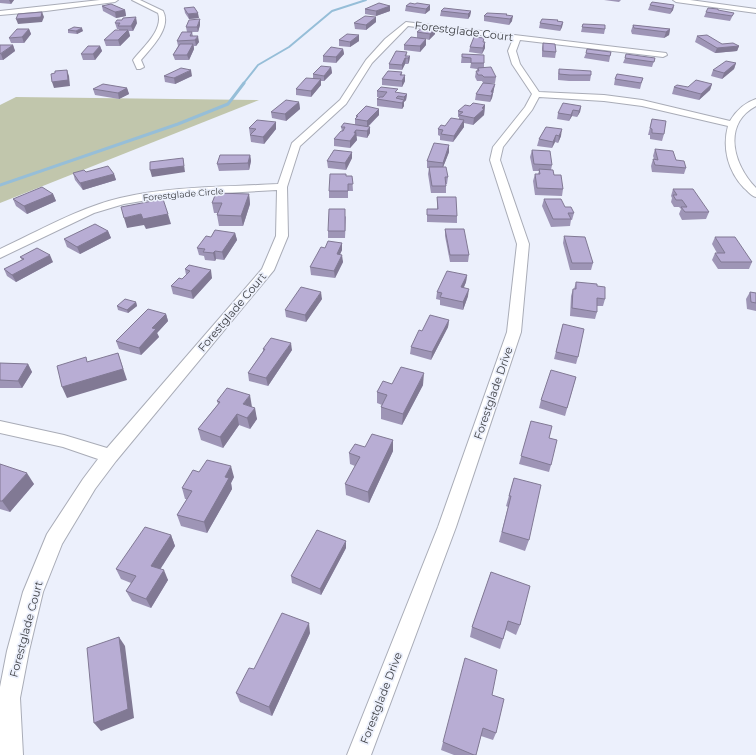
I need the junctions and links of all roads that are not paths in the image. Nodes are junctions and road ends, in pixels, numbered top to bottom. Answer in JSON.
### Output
{"nodes":[{"id":1,"x":47,"y":0,"type":"edge"},
{"id":2,"x":115,"y":0,"type":"edge"},
{"id":3,"x":135,"y":0,"type":"edge"},
{"id":4,"x":676,"y":0,"type":"edge"},
{"id":5,"x":46,"y":9,"type":"junction"},
{"id":6,"x":756,"y":11,"type":"edge"},
{"id":7,"x":1,"y":14,"type":"edge"},
{"id":8,"x":517,"y":38,"type":"junction"},
{"id":9,"x":663,"y":55,"type":"dead end"},
{"id":10,"x":140,"y":67,"type":"dead end"},
{"id":11,"x":536,"y":94,"type":"junction"},
{"id":12,"x":756,"y":102,"type":"edge"},
{"id":13,"x":731,"y":124,"type":"junction"},
{"id":14,"x":282,"y":187,"type":"junction"},
{"id":15,"x":756,"y":194,"type":"edge"},
{"id":16,"x":0,"y":254,"type":"edge"},
{"id":17,"x":0,"y":427,"type":"edge"},
{"id":18,"x":110,"y":456,"type":"junction"},
{"id":19,"x":5,"y":699,"type":"edge"},
{"id":20,"x":11,"y":755,"type":"edge"},
{"id":21,"x":359,"y":755,"type":"edge"}],
"edges":[{"from":1,"to":5,"type":"street"},
{"from":2,"to":5,"type":"street"},
{"from":3,"to":10,"type":"street"},
{"from":4,"to":6,"type":"street"},
{"from":5,"to":7,"type":"street"},
{"from":8,"to":9,"type":"street","name":"Forestglade Court"},
{"from":8,"to":11,"type":"street"},
{"from":8,"to":14,"type":"street","name":"Forestglade Court"},
{"from":11,"to":13,"type":"street"},
{"from":11,"to":21,"type":"street","name":"Forestglade Drive"},
{"from":12,"to":13,"type":"street"},
{"from":13,"to":15,"type":"street"},
{"from":14,"to":16,"type":"street","name":"Forestglade Circle"},
{"from":14,"to":18,"type":"street","name":"Forestglade Court"},
{"from":17,"to":18,"type":"street"},
{"from":18,"to":19,"type":"street","name":"Forestglade Court"},
{"from":19,"to":20,"type":"street","name":"Forestglade Court"}]}
